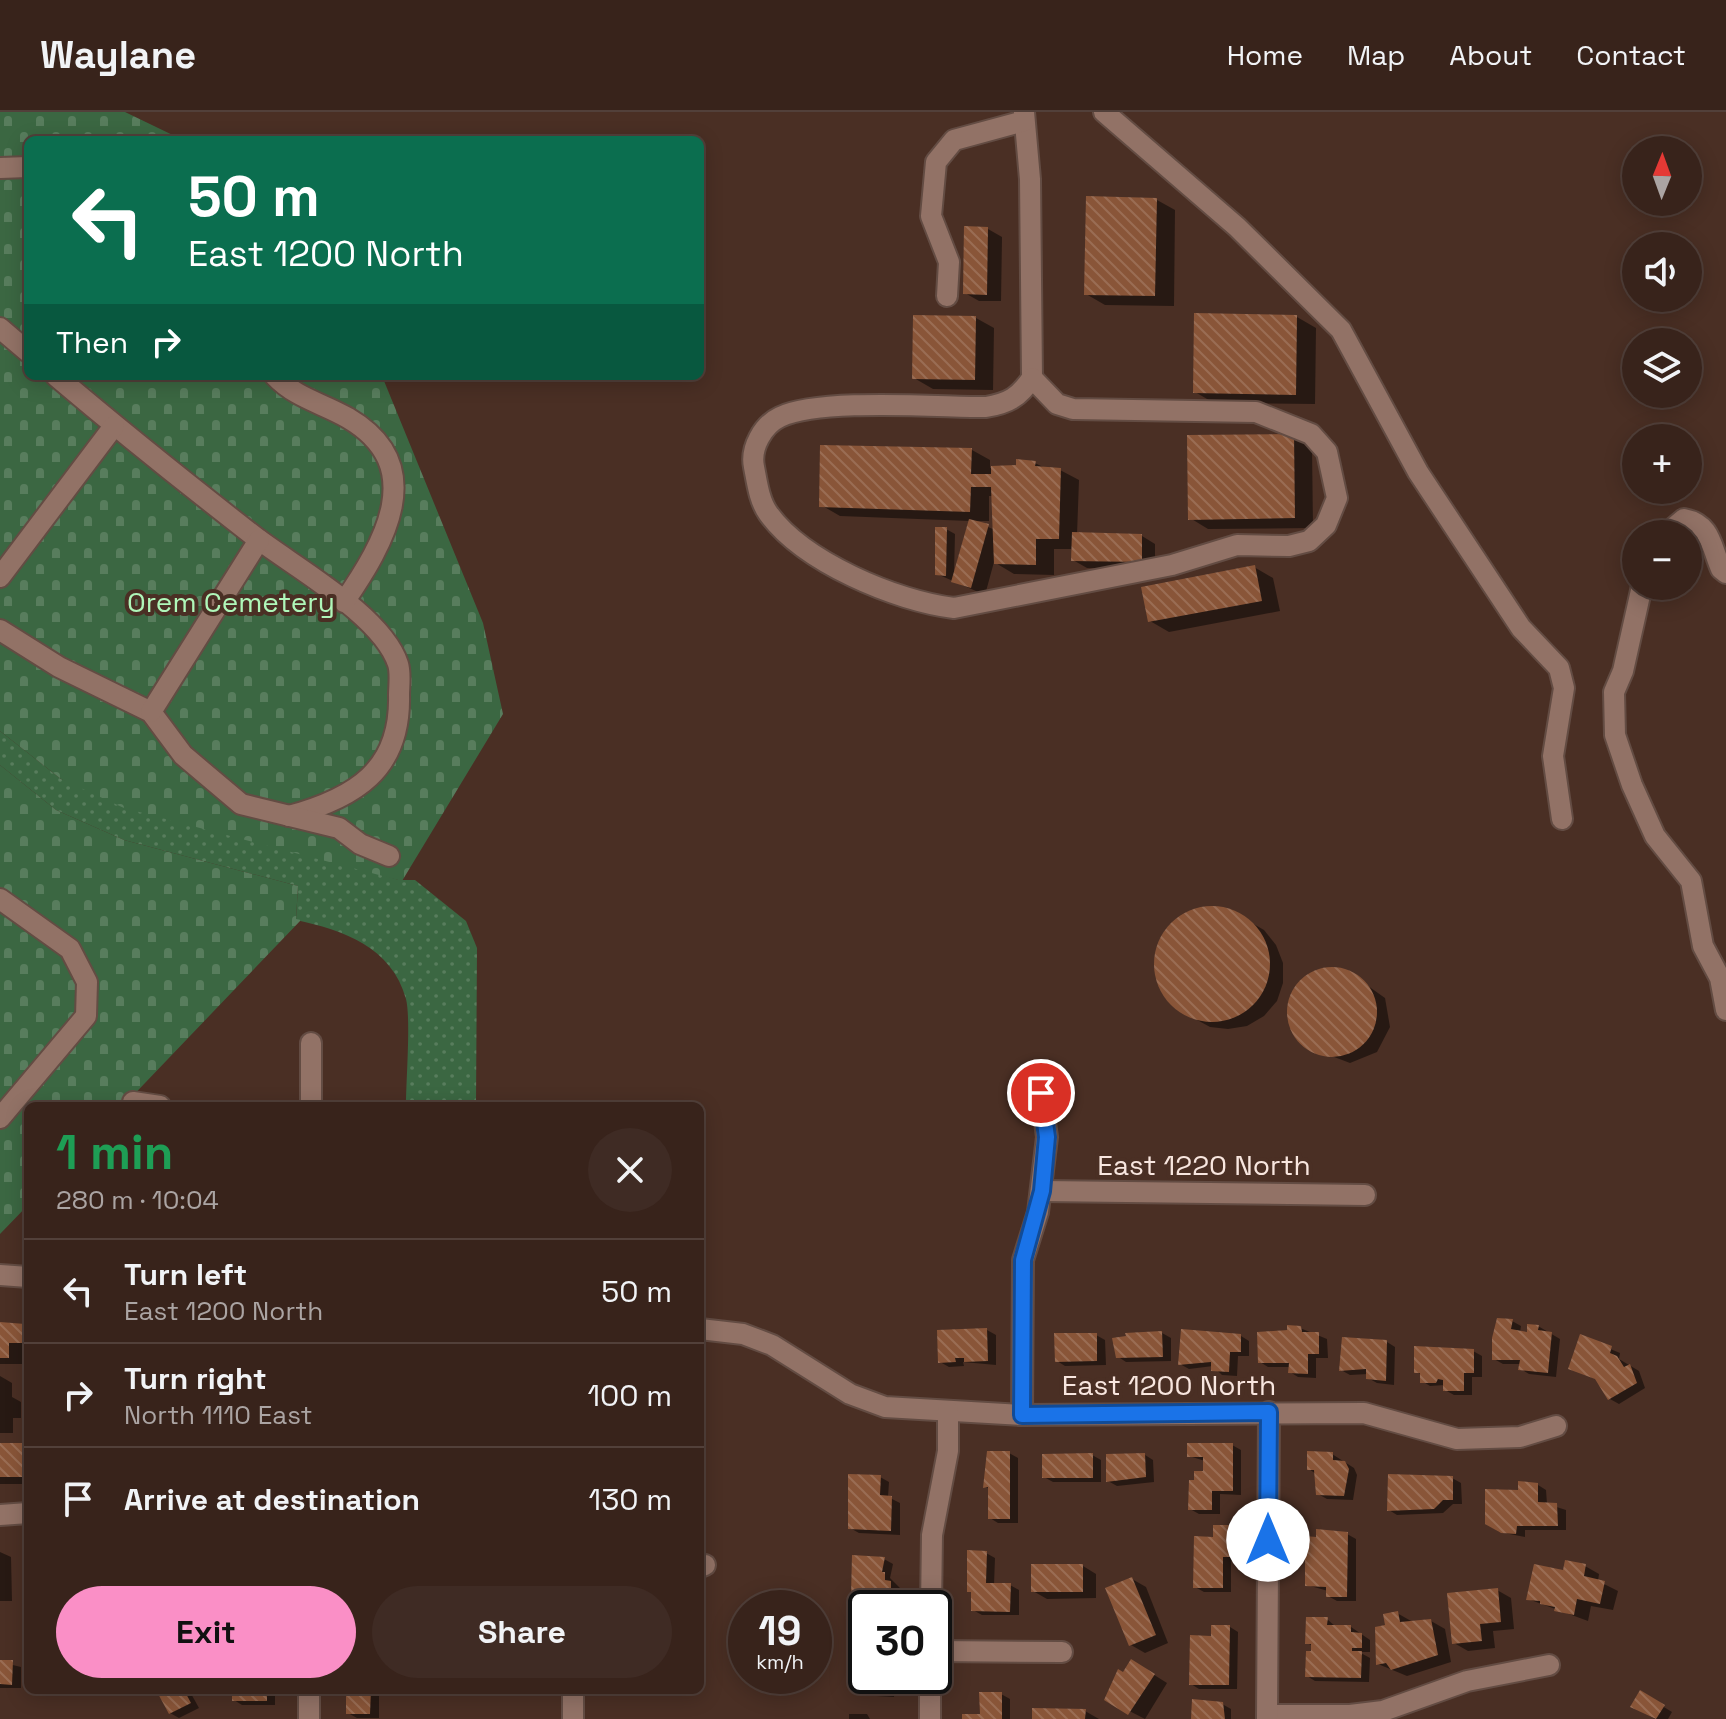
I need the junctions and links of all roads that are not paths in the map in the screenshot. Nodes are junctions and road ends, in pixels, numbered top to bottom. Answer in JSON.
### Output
{"nodes":[{"id":1,"x":1104,"y":112,"type":"edge"},
{"id":2,"x":1024,"y":116,"type":"edge"},
{"id":3,"x":24,"y":167,"type":"edge"},
{"id":4,"x":0,"y":168,"type":"edge"},
{"id":5,"x":947,"y":296,"type":"dead end"},
{"id":6,"x":0,"y":328,"type":"edge"},
{"id":7,"x":24,"y":349,"type":"edge"},
{"id":8,"x":1032,"y":378,"type":"junction"},
{"id":9,"x":61,"y":380,"type":"edge"},
{"id":10,"x":279,"y":380,"type":"edge"},
{"id":11,"x":114,"y":426,"type":"junction"},
{"id":12,"x":1702,"y":525,"type":"edge"},
{"id":13,"x":259,"y":540,"type":"junction"},
{"id":14,"x":1726,"y":573,"type":"edge"},
{"id":15,"x":0,"y":577,"type":"edge"},
{"id":16,"x":1639,"y":600,"type":"edge"},
{"id":17,"x":344,"y":602,"type":"junction"},
{"id":18,"x":0,"y":630,"type":"edge"},
{"id":19,"x":151,"y":712,"type":"junction"},
{"id":20,"x":289,"y":816,"type":"junction"},
{"id":21,"x":1562,"y":819,"type":"dead end"},
{"id":22,"x":389,"y":856,"type":"dead end"},
{"id":23,"x":0,"y":899,"type":"edge"},
{"id":24,"x":1726,"y":1010,"type":"edge"},
{"id":25,"x":311,"y":1043,"type":"dead end"},
{"id":26,"x":1041,"y":1093,"type":"dead end"},
{"id":27,"x":311,"y":1102,"type":"edge"},
{"id":28,"x":0,"y":1118,"type":"edge"},
{"id":29,"x":1042,"y":1191,"type":"junction"},
{"id":30,"x":1365,"y":1195,"type":"dead end"},
{"id":31,"x":0,"y":1275,"type":"edge"},
{"id":32,"x":24,"y":1277,"type":"edge"},
{"id":33,"x":704,"y":1329,"type":"edge"},
{"id":34,"x":948,"y":1411,"type":"junction"},
{"id":35,"x":1269,"y":1412,"type":"junction"},
{"id":36,"x":1022,"y":1415,"type":"junction"},
{"id":37,"x":1556,"y":1426,"type":"dead end"},
{"id":38,"x":24,"y":1513,"type":"edge"},
{"id":39,"x":0,"y":1515,"type":"edge"},
{"id":40,"x":931,"y":1590,"type":"edge"},
{"id":41,"x":952,"y":1651,"type":"edge"},
{"id":42,"x":1062,"y":1652,"type":"dead end"},
{"id":43,"x":1549,"y":1665,"type":"dead end"},
{"id":44,"x":309,"y":1694,"type":"edge"},
{"id":45,"x":573,"y":1694,"type":"edge"},
{"id":46,"x":930,"y":1694,"type":"edge"},
{"id":47,"x":1267,"y":1717,"type":"edge"},
{"id":48,"x":309,"y":1719,"type":"edge"},
{"id":49,"x":573,"y":1719,"type":"edge"},
{"id":50,"x":930,"y":1719,"type":"edge"}],
"edges":[{"from":1,"to":21,"type":"street"},
{"from":2,"to":5,"type":"street"},
{"from":2,"to":8,"type":"street"},
{"from":3,"to":4,"type":"street"},
{"from":6,"to":7,"type":"street"},
{"from":8,"to":8,"type":"street"},
{"from":9,"to":11,"type":"street"},
{"from":10,"to":17,"type":"street"},
{"from":11,"to":13,"type":"street"},
{"from":11,"to":15,"type":"street"},
{"from":12,"to":14,"type":"street"},
{"from":13,"to":17,"type":"street"},
{"from":13,"to":19,"type":"street"},
{"from":16,"to":24,"type":"street"},
{"from":17,"to":20,"type":"street"},
{"from":18,"to":19,"type":"street"},
{"from":19,"to":20,"type":"street"},
{"from":20,"to":22,"type":"street"},
{"from":23,"to":28,"type":"street"},
{"from":25,"to":27,"type":"street"},
{"from":26,"to":29,"type":"street"},
{"from":29,"to":30,"type":"street","name":"East 1220 North"},
{"from":29,"to":36,"type":"street"},
{"from":31,"to":32,"type":"street"},
{"from":33,"to":34,"type":"street","name":"East 1200 North"},
{"from":34,"to":36,"type":"street","name":"East 1200 North"},
{"from":34,"to":40,"type":"street"},
{"from":35,"to":36,"type":"street","name":"East 1200 North"},
{"from":35,"to":37,"type":"street","name":"East 1200 North"},
{"from":35,"to":47,"type":"street"},
{"from":38,"to":39,"type":"street"},
{"from":41,"to":42,"type":"street"},
{"from":43,"to":47,"type":"street"},
{"from":44,"to":48,"type":"street"},
{"from":45,"to":49,"type":"street"},
{"from":46,"to":50,"type":"street"}]}
